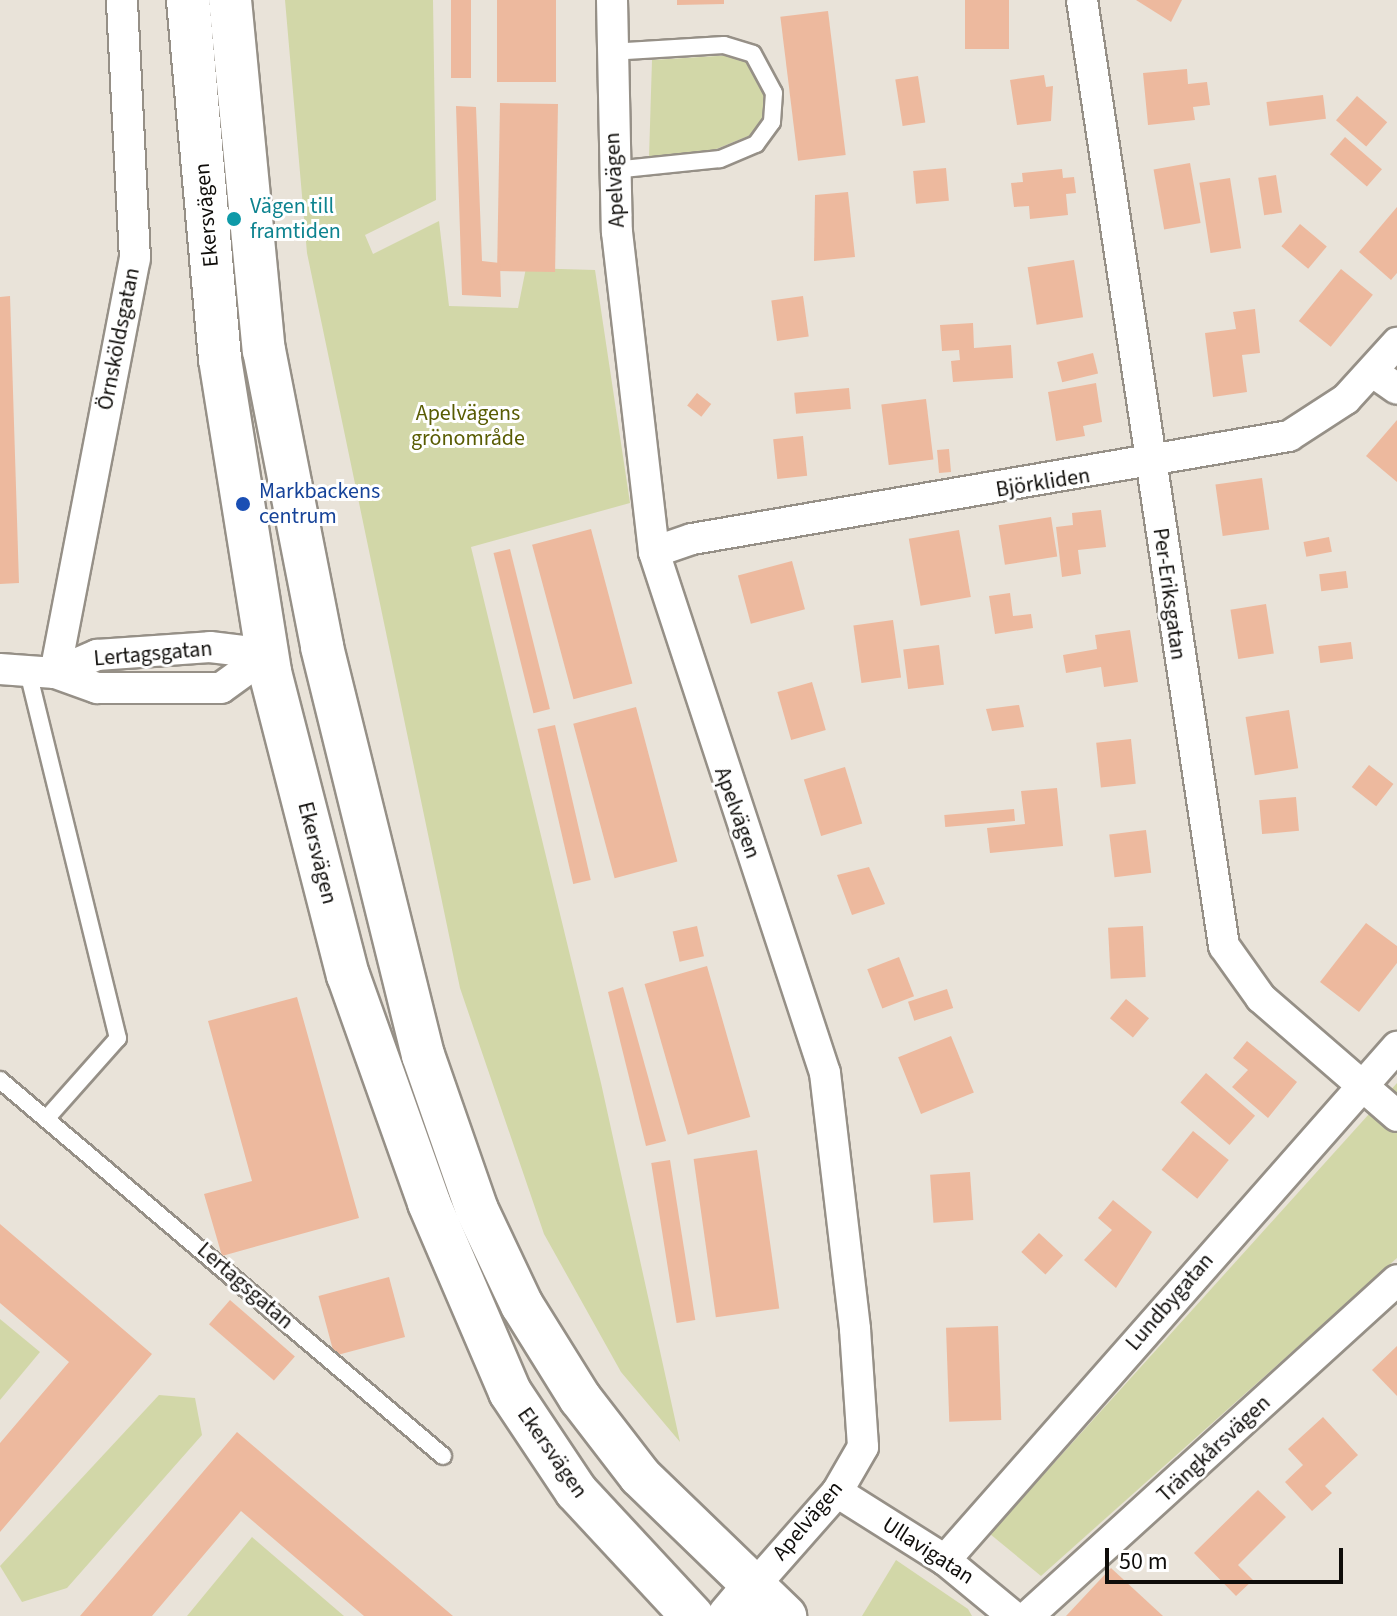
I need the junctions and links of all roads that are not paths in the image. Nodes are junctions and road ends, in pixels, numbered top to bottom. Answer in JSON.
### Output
{"nodes":[{"id":1,"x":122,"y":0,"type":"edge"},
{"id":2,"x":188,"y":0,"type":"edge"},
{"id":3,"x":230,"y":0,"type":"edge"},
{"id":4,"x":612,"y":0,"type":"edge"},
{"id":5,"x":1082,"y":0,"type":"edge"},
{"id":6,"x":608,"y":53,"type":"junction"},
{"id":7,"x":614,"y":170,"type":"junction"},
{"id":8,"x":1397,"y":343,"type":"edge"},
{"id":9,"x":1385,"y":380,"type":"edge"},
{"id":10,"x":1150,"y":464,"type":"junction"},
{"id":11,"x":654,"y":552,"type":"junction"},
{"id":12,"x":322,"y":647,"type":"junction"},
{"id":13,"x":268,"y":654,"type":"junction"},
{"id":14,"x":28,"y":673,"type":"edge"},
{"id":15,"x":1397,"y":1047,"type":"edge"},
{"id":16,"x":0,"y":1080,"type":"edge"},
{"id":17,"x":1361,"y":1084,"type":"junction"},
{"id":18,"x":1397,"y":1116,"type":"edge"},
{"id":19,"x":46,"y":1119,"type":"junction"},
{"id":20,"x":1397,"y":1280,"type":"edge"},
{"id":21,"x":443,"y":1456,"type":"dead end"},
{"id":22,"x":837,"y":1492,"type":"junction"},
{"id":23,"x":945,"y":1560,"type":"junction"},
{"id":24,"x":742,"y":1601,"type":"edge"},
{"id":25,"x":692,"y":1616,"type":"edge"},
{"id":26,"x":785,"y":1616,"type":"edge"},
{"id":27,"x":1013,"y":1616,"type":"edge"},
{"id":28,"x":1028,"y":1616,"type":"edge"}],
"edges":[{"from":1,"to":14,"type":"street","name":"Örnsköldsgatan"},
{"from":2,"to":13,"type":"main road","name":"Ekersvägen"},
{"from":3,"to":12,"type":"main road","name":"Ekersvägen"},
{"from":4,"to":6,"type":"street","name":"Apelvägen"},
{"from":5,"to":10,"type":"street","name":"Per-Eriksgatan"},
{"from":6,"to":7,"type":"street","name":"Apelvägen"},
{"from":6,"to":7,"type":"lane"},
{"from":7,"to":11,"type":"street","name":"Apelvägen"},
{"from":8,"to":9,"type":"street","name":"Björkliden"},
{"from":9,"to":10,"type":"street","name":"Björkliden"},
{"from":10,"to":11,"type":"street","name":"Björkliden"},
{"from":10,"to":17,"type":"street","name":"Per-Eriksgatan"},
{"from":11,"to":22,"type":"street","name":"Apelvägen"},
{"from":12,"to":13,"type":"main road"},
{"from":12,"to":24,"type":"main road","name":"Ekersvägen"},
{"from":13,"to":14,"type":"street","name":"Lertagsgatan"},
{"from":13,"to":14,"type":"street","name":"Lertagsgatan"},
{"from":13,"to":25,"type":"main road","name":"Ekersvägen"},
{"from":14,"to":19,"type":"lane"},
{"from":15,"to":17,"type":"street","name":"Lundbygatan"},
{"from":16,"to":19,"type":"lane","name":"Lertagsgatan"},
{"from":17,"to":18,"type":"street","name":"Per-Eriksgatan"},
{"from":17,"to":23,"type":"street","name":"Lundbygatan"},
{"from":19,"to":21,"type":"lane","name":"Lertagsgatan"},
{"from":20,"to":28,"type":"street","name":"Trängkårsvägen"},
{"from":22,"to":23,"type":"street","name":"Ullavigatan"},
{"from":22,"to":24,"type":"street","name":"Apelvägen"},
{"from":23,"to":27,"type":"street","name":"Ullavigatan"},
{"from":24,"to":26,"type":"main road","name":"Ekersvägen"}]}
